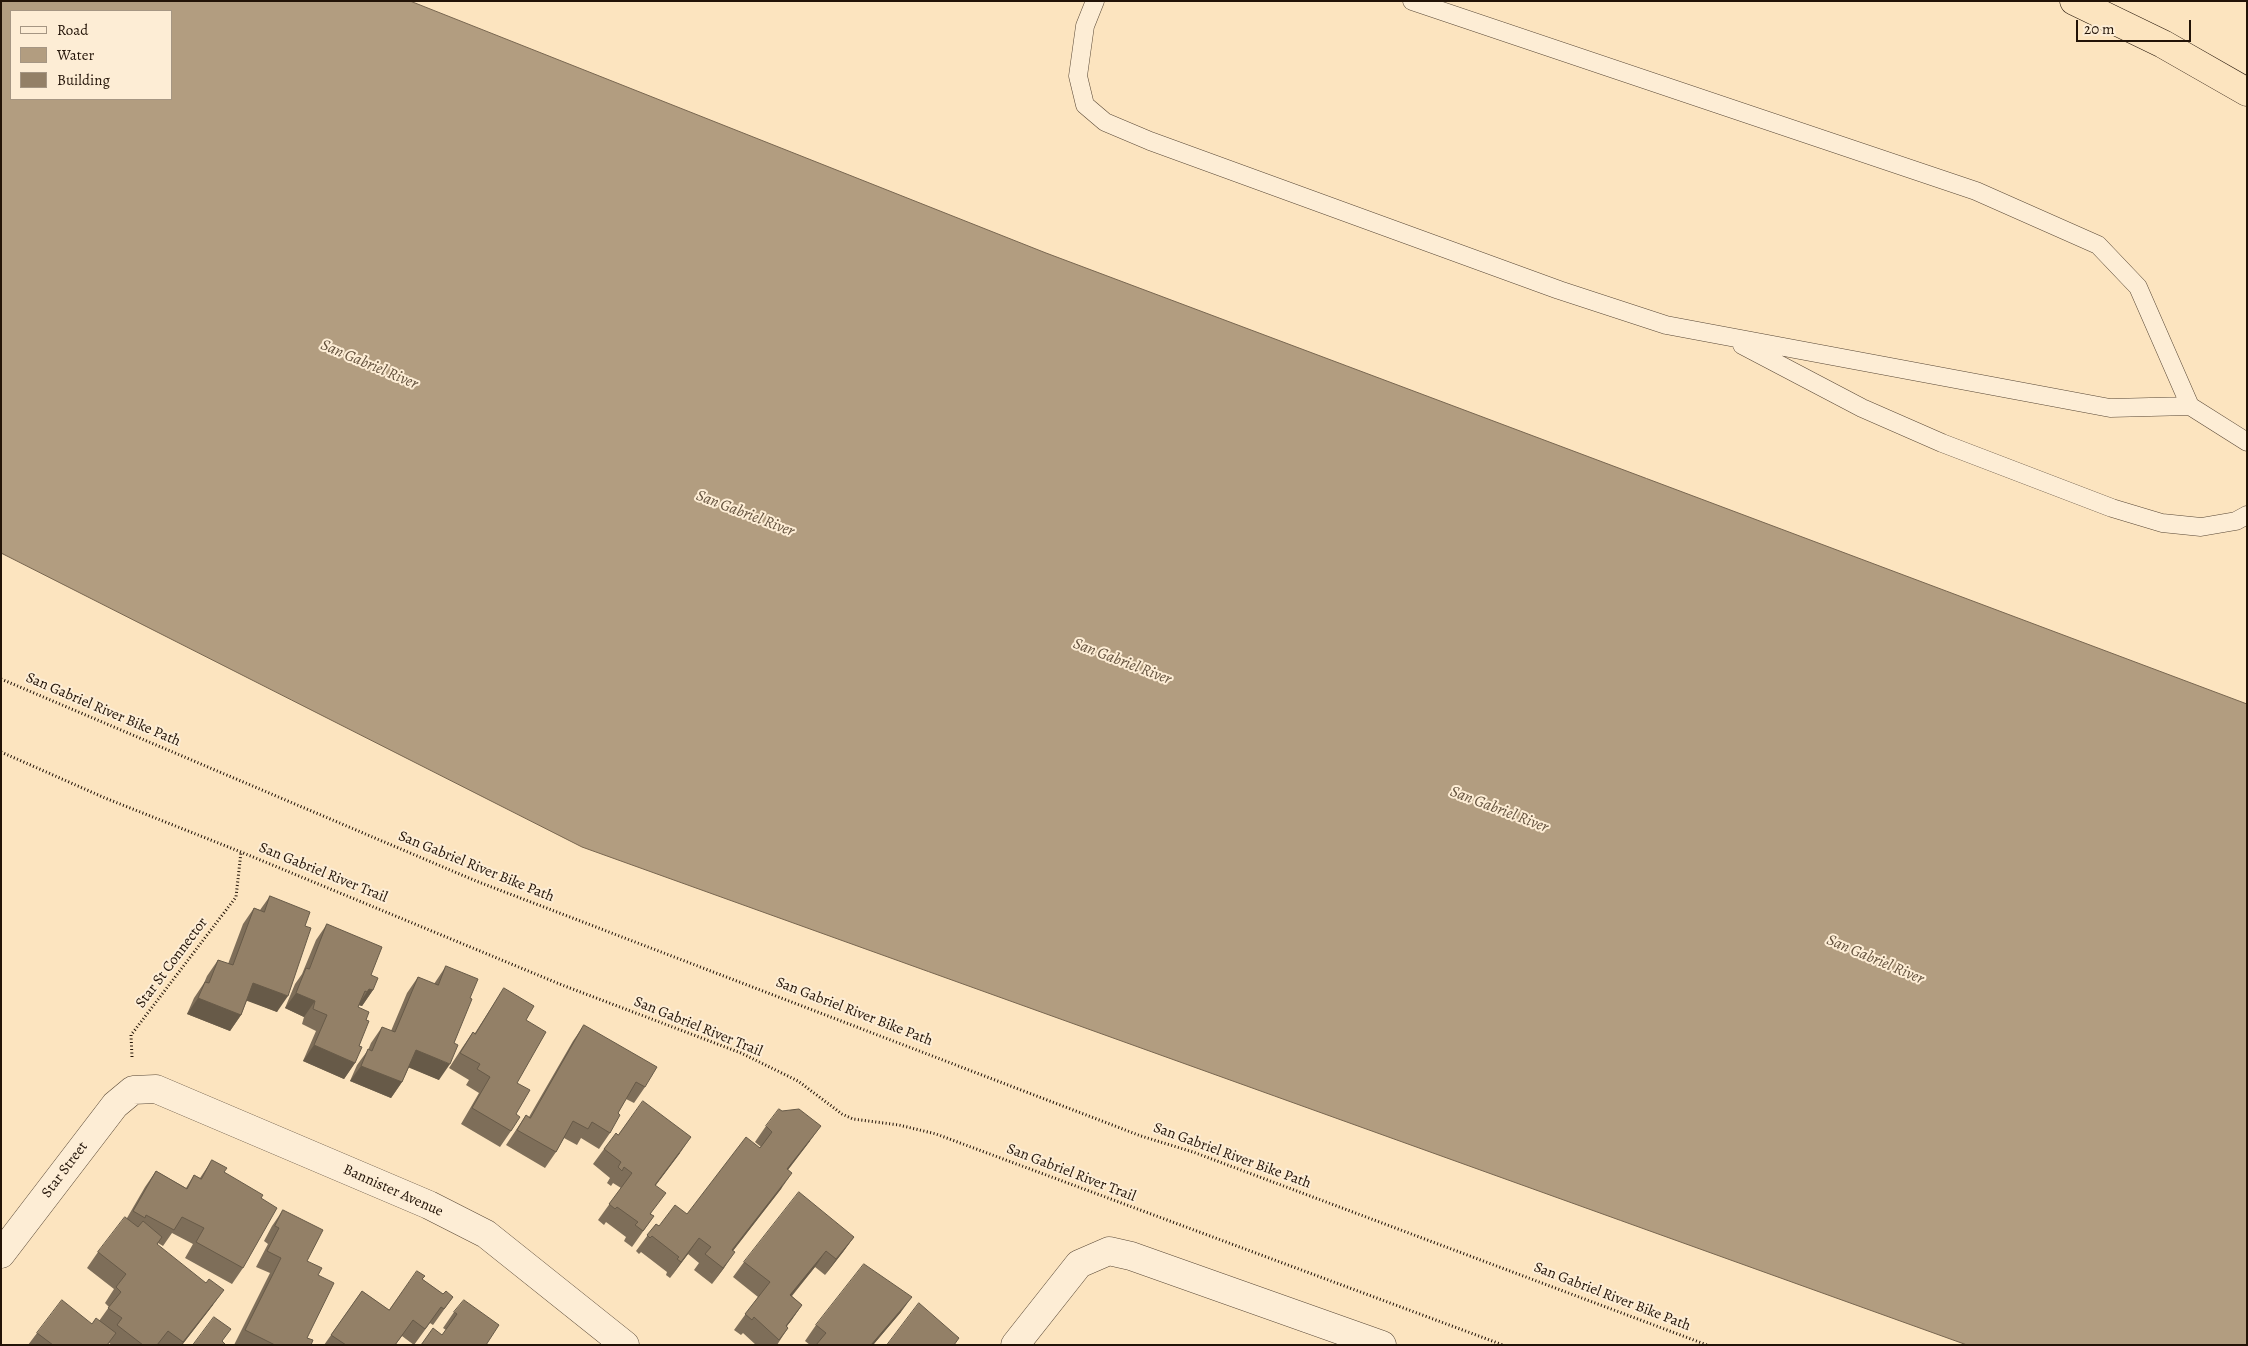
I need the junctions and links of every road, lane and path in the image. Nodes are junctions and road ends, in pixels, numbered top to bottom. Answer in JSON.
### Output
{"nodes":[{"id":1,"x":1095,"y":1,"type":"edge"},
{"id":2,"x":1412,"y":1,"type":"edge"},
{"id":3,"x":2074,"y":1,"type":"edge"},
{"id":4,"x":2247,"y":92,"type":"edge"},
{"id":5,"x":1726,"y":336,"type":"junction"},
{"id":6,"x":2190,"y":406,"type":"junction"},
{"id":7,"x":2247,"y":442,"type":"edge"},
{"id":8,"x":2247,"y":515,"type":"edge"},
{"id":9,"x":1,"y":679,"type":"edge"},
{"id":10,"x":1,"y":752,"type":"edge"},
{"id":11,"x":241,"y":852,"type":"junction"},
{"id":12,"x":133,"y":1090,"type":"junction"},
{"id":13,"x":1,"y":1254,"type":"edge"},
{"id":14,"x":625,"y":1345,"type":"edge"},
{"id":15,"x":1016,"y":1345,"type":"edge"},
{"id":16,"x":1382,"y":1345,"type":"edge"},
{"id":17,"x":1503,"y":1345,"type":"edge"},
{"id":18,"x":1707,"y":1345,"type":"edge"}],
"edges":[{"from":1,"to":5,"type":"lane"},
{"from":2,"to":6,"type":"lane"},
{"from":3,"to":4,"type":"highway"},
{"from":5,"to":6,"type":"lane"},
{"from":5,"to":8,"type":"lane"},
{"from":6,"to":7,"type":"lane"},
{"from":9,"to":18,"type":"path","name":"San Gabriel River Bike Path"},
{"from":10,"to":11,"type":"path","name":"San Gabriel River Trail"},
{"from":11,"to":12,"type":"path","name":"Star St Connector"},
{"from":11,"to":17,"type":"path","name":"San Gabriel River Trail"},
{"from":12,"to":13,"type":"street","name":"Star Street"},
{"from":12,"to":14,"type":"street","name":"Bannister Avenue"},
{"from":15,"to":16,"type":"street"}]}
